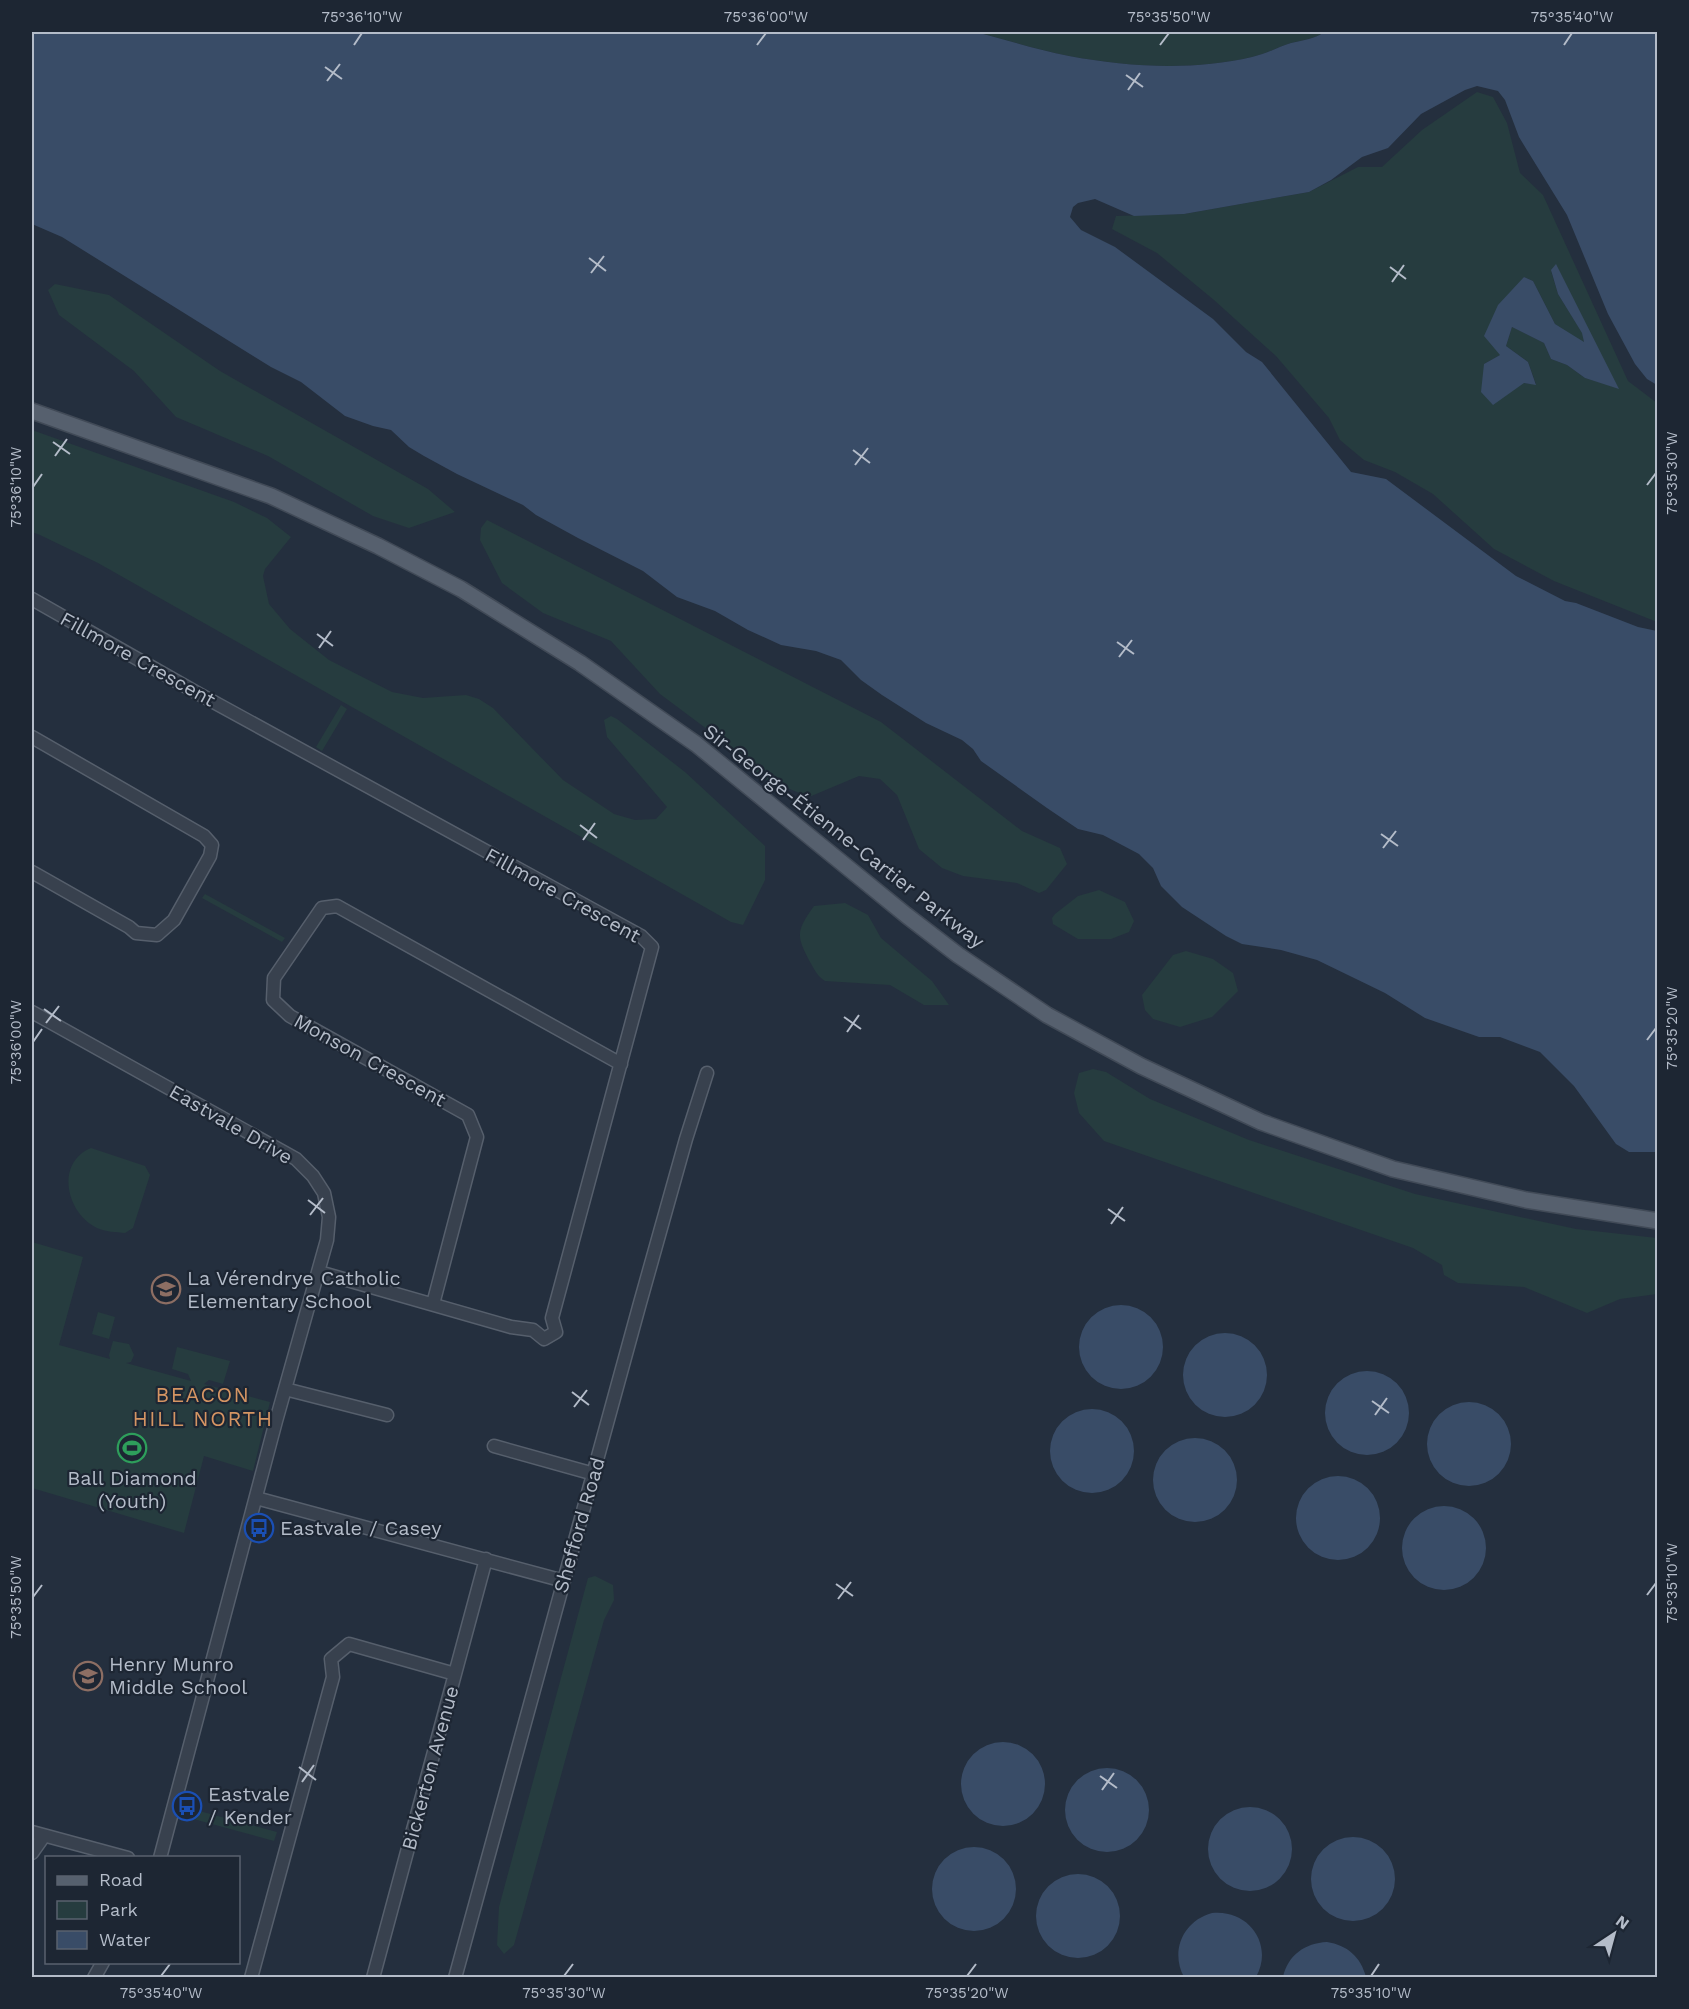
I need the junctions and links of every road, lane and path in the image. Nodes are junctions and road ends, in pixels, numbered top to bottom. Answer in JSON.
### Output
{"nodes":[{"id":1,"x":32,"y":411,"type":"edge"},
{"id":2,"x":32,"y":599,"type":"edge"},
{"id":3,"x":32,"y":737,"type":"edge"},
{"id":4,"x":32,"y":873,"type":"edge"},
{"id":5,"x":32,"y":1012,"type":"edge"},
{"id":6,"x":621,"y":1064,"type":"junction"},
{"id":7,"x":707,"y":1073,"type":"dead end"},
{"id":8,"x":1658,"y":1221,"type":"edge"},
{"id":9,"x":318,"y":1272,"type":"junction"},
{"id":10,"x":433,"y":1304,"type":"junction"},
{"id":11,"x":285,"y":1389,"type":"junction"},
{"id":12,"x":387,"y":1415,"type":"dead end"},
{"id":13,"x":494,"y":1446,"type":"dead end"},
{"id":14,"x":594,"y":1474,"type":"junction"},
{"id":15,"x":256,"y":1498,"type":"junction"},
{"id":16,"x":486,"y":1559,"type":"junction"},
{"id":17,"x":564,"y":1581,"type":"junction"},
{"id":18,"x":455,"y":1674,"type":"junction"},
{"id":19,"x":38,"y":1834,"type":"edge"},
{"id":20,"x":32,"y":1853,"type":"edge"},
{"id":21,"x":124,"y":1856,"type":"edge"},
{"id":22,"x":160,"y":1856,"type":"edge"},
{"id":23,"x":102,"y":1964,"type":"edge"},
{"id":24,"x":94,"y":1977,"type":"edge"},
{"id":25,"x":251,"y":1977,"type":"edge"},
{"id":26,"x":373,"y":1977,"type":"edge"},
{"id":27,"x":455,"y":1977,"type":"edge"}],
"edges":[{"from":1,"to":8,"type":"main road","name":"Sir-George-Étienne-Cartier Parkway"},
{"from":2,"to":6,"type":"street","name":"Fillmore Crescent"},
{"from":3,"to":4,"type":"street"},
{"from":5,"to":9,"type":"street","name":"Eastvale Drive"},
{"from":6,"to":10,"type":"street","name":"Fillmore Crescent"},
{"from":6,"to":10,"type":"street","name":"Monson Crescent"},
{"from":7,"to":14,"type":"street","name":"Shefford Road"},
{"from":9,"to":10,"type":"street","name":"Fillmore Crescent"},
{"from":9,"to":11,"type":"street","name":"Eastvale Drive"},
{"from":11,"to":12,"type":"street"},
{"from":11,"to":15,"type":"street","name":"Eastvale Drive"},
{"from":13,"to":14,"type":"street"},
{"from":14,"to":17,"type":"street","name":"Shefford Road"},
{"from":15,"to":16,"type":"street"},
{"from":15,"to":22,"type":"street","name":"Eastvale Drive"},
{"from":16,"to":17,"type":"street"},
{"from":16,"to":18,"type":"street","name":"Bickerton Avenue"},
{"from":17,"to":27,"type":"street","name":"Shefford Road"},
{"from":18,"to":25,"type":"street"},
{"from":18,"to":26,"type":"street","name":"Bickerton Avenue"},
{"from":19,"to":20,"type":"street"},
{"from":19,"to":21,"type":"street"},
{"from":23,"to":24,"type":"street"}]}
